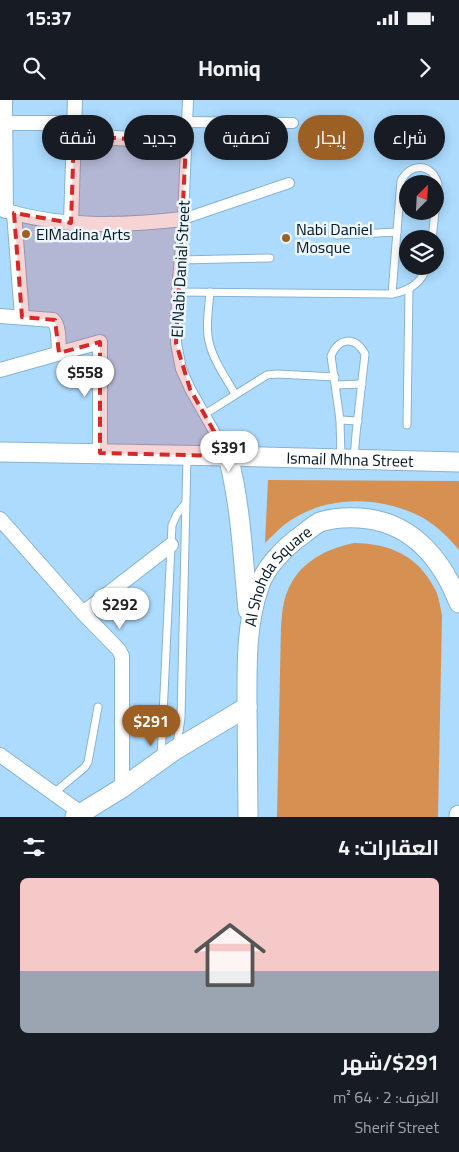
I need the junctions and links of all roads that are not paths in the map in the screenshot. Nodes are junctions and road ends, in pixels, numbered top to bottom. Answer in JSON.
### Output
{"nodes":[{"id":1,"x":5,"y":100,"type":"edge"},
{"id":2,"x":75,"y":100,"type":"edge"},
{"id":3,"x":188,"y":100,"type":"edge"},
{"id":4,"x":74,"y":115,"type":"edge"},
{"id":5,"x":187,"y":115,"type":"edge"},
{"id":6,"x":194,"y":122,"type":"edge"},
{"id":7,"x":3,"y":123,"type":"edge"},
{"id":8,"x":293,"y":123,"type":"dead end"},
{"id":9,"x":42,"y":126,"type":"edge"},
{"id":10,"x":73,"y":160,"type":"edge"},
{"id":11,"x":185,"y":160,"type":"edge"},
{"id":12,"x":289,"y":183,"type":"dead end"},
{"id":13,"x":7,"y":211,"type":"edge"},
{"id":14,"x":183,"y":219,"type":"junction"},
{"id":15,"x":70,"y":223,"type":"junction"},
{"id":16,"x":433,"y":230,"type":"edge"},
{"id":17,"x":397,"y":232,"type":"junction"},
{"id":18,"x":336,"y":235,"type":"dead end"},
{"id":19,"x":270,"y":258,"type":"dead end"},
{"id":20,"x":180,"y":260,"type":"junction"},
{"id":21,"x":423,"y":275,"type":"edge"},
{"id":22,"x":409,"y":289,"type":"junction"},
{"id":23,"x":177,"y":292,"type":"junction"},
{"id":24,"x":210,"y":292,"type":"junction"},
{"id":25,"x":392,"y":294,"type":"junction"},
{"id":26,"x":0,"y":316,"type":"edge"},
{"id":27,"x":22,"y":317,"type":"junction"},
{"id":28,"x":59,"y":353,"type":"junction"},
{"id":29,"x":0,"y":370,"type":"edge"},
{"id":30,"x":336,"y":381,"type":"junction"},
{"id":31,"x":362,"y":384,"type":"junction"},
{"id":32,"x":235,"y":394,"type":"junction"},
{"id":33,"x":205,"y":414,"type":"junction"},
{"id":34,"x":340,"y":420,"type":"junction"},
{"id":35,"x":358,"y":421,"type":"junction"},
{"id":36,"x":407,"y":425,"type":"dead end"},
{"id":37,"x":0,"y":452,"type":"edge"},
{"id":38,"x":100,"y":453,"type":"junction"},
{"id":39,"x":187,"y":455,"type":"junction"},
{"id":40,"x":228,"y":456,"type":"junction"},
{"id":41,"x":347,"y":459,"type":"junction"},
{"id":42,"x":459,"y":462,"type":"edge"},
{"id":43,"x":185,"y":504,"type":"junction"},
{"id":44,"x":2,"y":525,"type":"edge"},
{"id":45,"x":171,"y":545,"type":"junction"},
{"id":46,"x":459,"y":603,"type":"edge"},
{"id":47,"x":83,"y":613,"type":"junction"},
{"id":48,"x":250,"y":624,"type":"junction"},
{"id":49,"x":98,"y":707,"type":"dead end"},
{"id":50,"x":247,"y":707,"type":"junction"},
{"id":51,"x":0,"y":755,"type":"edge"},
{"id":52,"x":168,"y":756,"type":"junction"},
{"id":53,"x":122,"y":788,"type":"junction"},
{"id":54,"x":54,"y":793,"type":"junction"},
{"id":55,"x":78,"y":815,"type":"edge"},
{"id":56,"x":248,"y":817,"type":"edge"}],
"edges":[{"from":1,"to":7,"type":"street"},
{"from":2,"to":4,"type":"street"},
{"from":3,"to":5,"type":"street","name":"El Nabi Danial Street"},
{"from":6,"to":8,"type":"street"},
{"from":7,"to":9,"type":"street"},
{"from":7,"to":13,"type":"street"},
{"from":10,"to":15,"type":"street"},
{"from":11,"to":14,"type":"street","name":"El Nabi Danial Street"},
{"from":12,"to":14,"type":"street"},
{"from":13,"to":15,"type":"street"},
{"from":13,"to":27,"type":"street"},
{"from":14,"to":15,"type":"street"},
{"from":14,"to":20,"type":"street","name":"El Nabi Danial Street"},
{"from":16,"to":17,"type":"lane"},
{"from":17,"to":18,"type":"lane"},
{"from":17,"to":25,"type":"lane"},
{"from":19,"to":20,"type":"lane"},
{"from":20,"to":23,"type":"street","name":"El Nabi Danial Street"},
{"from":21,"to":22,"type":"lane"},
{"from":22,"to":25,"type":"lane"},
{"from":22,"to":36,"type":"lane"},
{"from":23,"to":24,"type":"lane"},
{"from":23,"to":33,"type":"street","name":"El Nabi Danial Street"},
{"from":24,"to":25,"type":"lane"},
{"from":24,"to":32,"type":"lane"},
{"from":26,"to":27,"type":"street"},
{"from":27,"to":28,"type":"street"},
{"from":28,"to":29,"type":"street"},
{"from":28,"to":38,"type":"street"},
{"from":30,"to":31,"type":"lane"},
{"from":30,"to":31,"type":"lane"},
{"from":30,"to":32,"type":"lane"},
{"from":30,"to":34,"type":"lane"},
{"from":31,"to":35,"type":"lane"},
{"from":32,"to":33,"type":"lane"},
{"from":33,"to":40,"type":"street","name":"El Nabi Danial Street"},
{"from":34,"to":35,"type":"lane"},
{"from":34,"to":41,"type":"lane"},
{"from":35,"to":41,"type":"lane"},
{"from":37,"to":38,"type":"main road","name":"Ismail Mhna Street"},
{"from":38,"to":39,"type":"main road","name":"Ismail Mhna Street"},
{"from":39,"to":40,"type":"main road","name":"Ismail Mhna Street"},
{"from":39,"to":43,"type":"lane"},
{"from":40,"to":41,"type":"main road","name":"Ismail Mhna Street"},
{"from":40,"to":48,"type":"main road"},
{"from":41,"to":42,"type":"main road","name":"Ismail Mhna Street"},
{"from":43,"to":45,"type":"lane"},
{"from":43,"to":52,"type":"lane"},
{"from":44,"to":47,"type":"street"},
{"from":45,"to":47,"type":"street"},
{"from":45,"to":52,"type":"lane"},
{"from":46,"to":48,"type":"main road","name":"Al Shohda Square"},
{"from":47,"to":53,"type":"street"},
{"from":48,"to":50,"type":"main road","name":"Al Shohda Square"},
{"from":49,"to":54,"type":"lane"},
{"from":50,"to":52,"type":"main road"},
{"from":50,"to":56,"type":"main road","name":"Al Shohda Square"},
{"from":51,"to":54,"type":"street"},
{"from":52,"to":53,"type":"main road"},
{"from":53,"to":55,"type":"main road"},
{"from":54,"to":55,"type":"street"}]}
